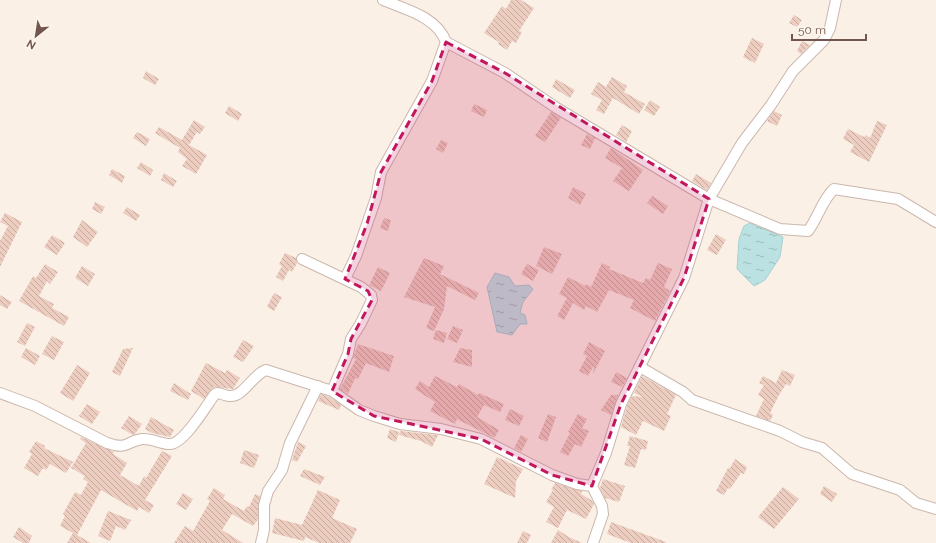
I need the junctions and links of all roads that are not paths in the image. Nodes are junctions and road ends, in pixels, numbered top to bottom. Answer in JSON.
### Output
{"nodes":[{"id":1,"x":383,"y":0,"type":"edge"},
{"id":2,"x":836,"y":0,"type":"edge"},
{"id":3,"x":446,"y":42,"type":"junction"},
{"id":4,"x":709,"y":199,"type":"junction"},
{"id":5,"x":936,"y":222,"type":"edge"},
{"id":6,"x":302,"y":259,"type":"dead end"},
{"id":7,"x":344,"y":279,"type":"junction"},
{"id":8,"x":640,"y":366,"type":"junction"},
{"id":9,"x":318,"y":386,"type":"junction"},
{"id":10,"x":332,"y":390,"type":"junction"},
{"id":11,"x":0,"y":393,"type":"edge"},
{"id":12,"x":592,"y":486,"type":"junction"},
{"id":13,"x":936,"y":508,"type":"edge"},
{"id":14,"x":261,"y":543,"type":"edge"},
{"id":15,"x":593,"y":543,"type":"edge"}],
"edges":[{"from":1,"to":3,"type":"street"},
{"from":2,"to":4,"type":"street"},
{"from":3,"to":4,"type":"street"},
{"from":3,"to":7,"type":"street"},
{"from":4,"to":5,"type":"street"},
{"from":4,"to":8,"type":"street"},
{"from":6,"to":7,"type":"street"},
{"from":7,"to":10,"type":"street"},
{"from":8,"to":12,"type":"street"},
{"from":8,"to":13,"type":"street"},
{"from":9,"to":10,"type":"street"},
{"from":9,"to":11,"type":"street"},
{"from":9,"to":14,"type":"street"},
{"from":10,"to":12,"type":"street"},
{"from":12,"to":15,"type":"street"}]}
